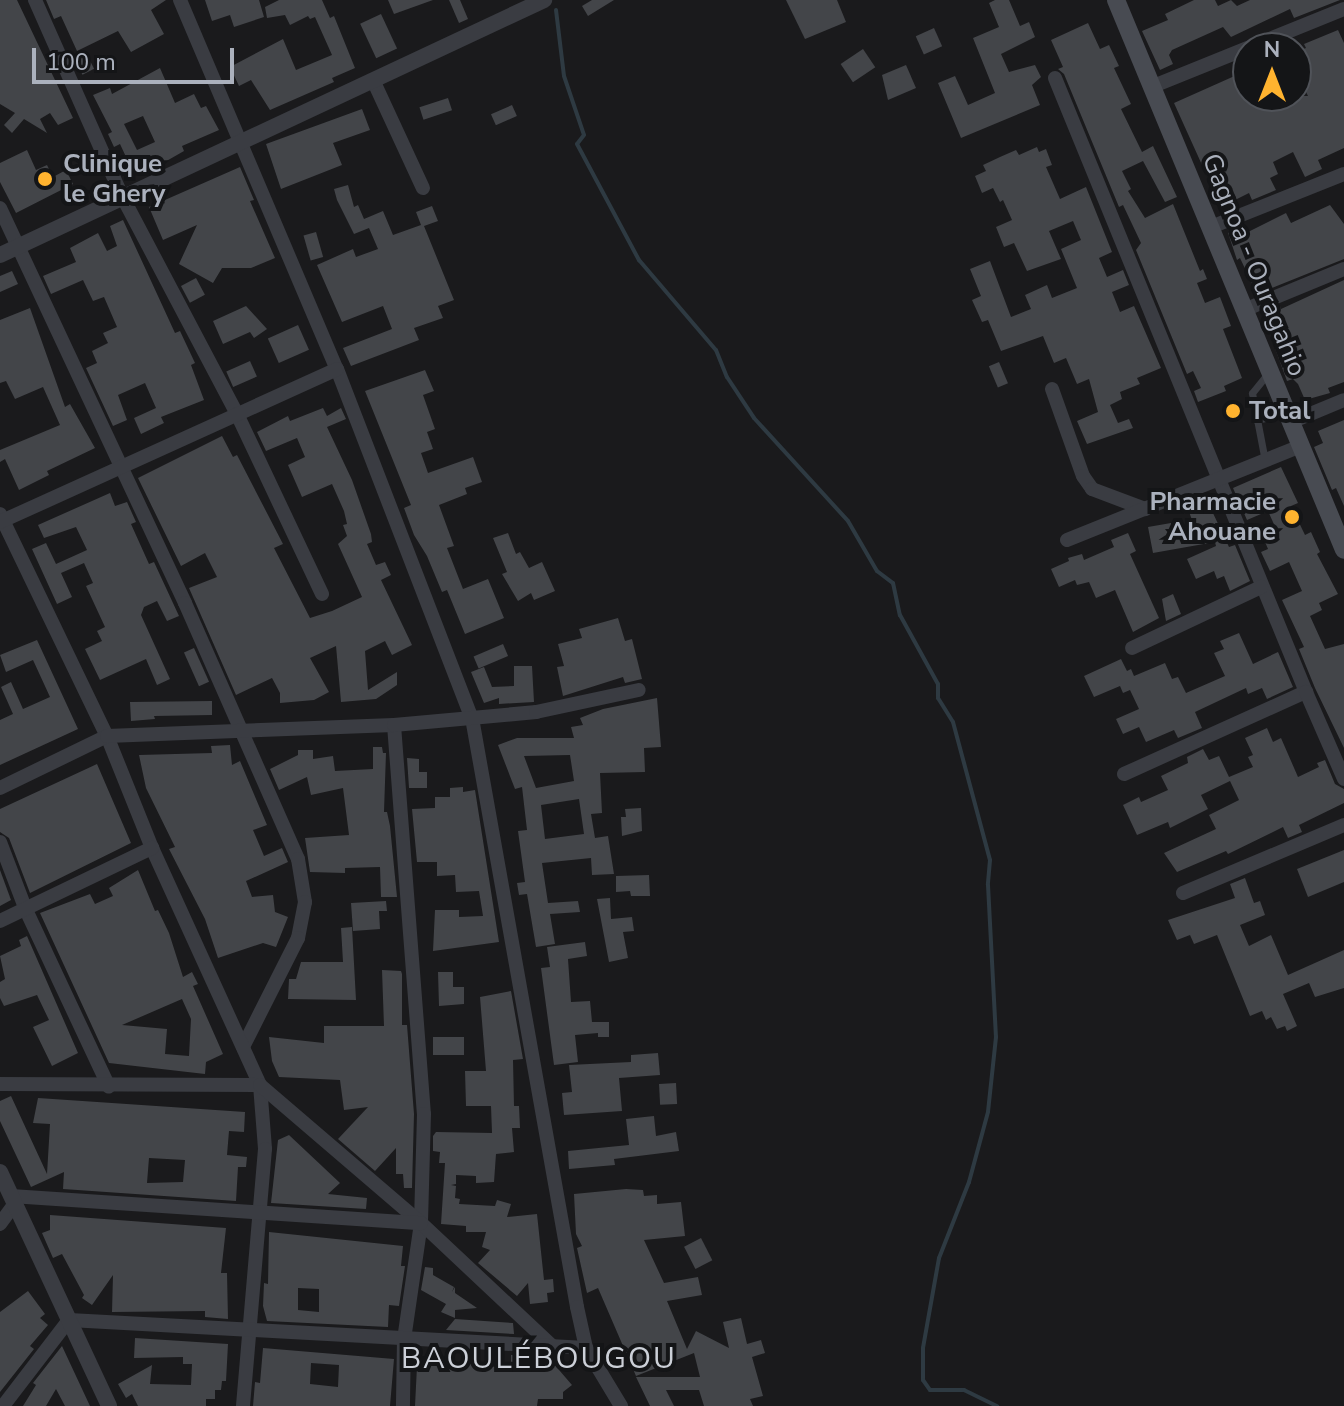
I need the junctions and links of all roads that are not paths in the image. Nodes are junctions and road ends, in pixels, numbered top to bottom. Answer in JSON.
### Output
{"nodes":[{"id":1,"x":35,"y":0,"type":"edge"},
{"id":2,"x":180,"y":0,"type":"edge"},
{"id":3,"x":544,"y":0,"type":"edge"},
{"id":4,"x":1116,"y":0,"type":"edge"},
{"id":5,"x":1344,"y":9,"type":"edge"},
{"id":6,"x":1055,"y":78,"type":"dead end"},
{"id":7,"x":373,"y":80,"type":"junction"},
{"id":8,"x":1151,"y":87,"type":"junction"},
{"id":9,"x":241,"y":141,"type":"junction"},
{"id":10,"x":1344,"y":174,"type":"edge"},
{"id":11,"x":423,"y":188,"type":"dead end"},
{"id":12,"x":122,"y":196,"type":"junction"},
{"id":13,"x":0,"y":208,"type":"edge"},
{"id":14,"x":1211,"y":227,"type":"junction"},
{"id":15,"x":20,"y":246,"type":"junction"},
{"id":16,"x":0,"y":255,"type":"edge"},
{"id":17,"x":1344,"y":269,"type":"edge"},
{"id":18,"x":1244,"y":310,"type":"junction"},
{"id":19,"x":337,"y":369,"type":"junction"},
{"id":20,"x":1270,"y":372,"type":"junction"},
{"id":21,"x":1052,"y":389,"type":"dead end"},
{"id":22,"x":1344,"y":400,"type":"edge"},
{"id":23,"x":237,"y":414,"type":"junction"},
{"id":24,"x":1289,"y":418,"type":"junction"},
{"id":25,"x":1256,"y":420,"type":"junction"},
{"id":26,"x":1301,"y":446,"type":"junction"},
{"id":27,"x":1265,"y":461,"type":"junction"},
{"id":28,"x":122,"y":466,"type":"junction"},
{"id":29,"x":1219,"y":479,"type":"junction"},
{"id":30,"x":1145,"y":509,"type":"junction"},
{"id":31,"x":1,"y":518,"type":"edge"},
{"id":32,"x":1067,"y":540,"type":"dead end"},
{"id":33,"x":1344,"y":550,"type":"edge"},
{"id":34,"x":1261,"y":587,"type":"junction"},
{"id":35,"x":322,"y":594,"type":"dead end"},
{"id":36,"x":1132,"y":648,"type":"dead end"},
{"id":37,"x":639,"y":690,"type":"dead end"},
{"id":38,"x":1306,"y":692,"type":"junction"},
{"id":39,"x":472,"y":718,"type":"junction"},
{"id":40,"x":394,"y":725,"type":"junction"},
{"id":41,"x":242,"y":731,"type":"junction"},
{"id":42,"x":107,"y":736,"type":"junction"},
{"id":43,"x":1124,"y":774,"type":"dead end"},
{"id":44,"x":1344,"y":779,"type":"edge"},
{"id":45,"x":0,"y":788,"type":"edge"},
{"id":46,"x":1344,"y":825,"type":"edge"},
{"id":47,"x":0,"y":842,"type":"edge"},
{"id":48,"x":152,"y":848,"type":"junction"},
{"id":49,"x":1183,"y":893,"type":"dead end"},
{"id":50,"x":26,"y":910,"type":"junction"},
{"id":51,"x":0,"y":921,"type":"edge"},
{"id":52,"x":243,"y":1047,"type":"junction"},
{"id":53,"x":0,"y":1084,"type":"edge"},
{"id":54,"x":260,"y":1085,"type":"junction"},
{"id":55,"x":109,"y":1087,"type":"junction"},
{"id":56,"x":0,"y":1172,"type":"edge"},
{"id":57,"x":12,"y":1201,"type":"junction"},
{"id":58,"x":259,"y":1214,"type":"junction"},
{"id":59,"x":421,"y":1223,"type":"junction"},
{"id":60,"x":0,"y":1224,"type":"edge"},
{"id":61,"x":69,"y":1320,"type":"junction"},
{"id":62,"x":249,"y":1332,"type":"junction"},
{"id":63,"x":404,"y":1339,"type":"junction"},
{"id":64,"x":552,"y":1346,"type":"junction"},
{"id":65,"x":586,"y":1348,"type":"junction"},
{"id":66,"x":3,"y":1406,"type":"edge"},
{"id":67,"x":109,"y":1406,"type":"edge"},
{"id":68,"x":243,"y":1406,"type":"edge"},
{"id":69,"x":403,"y":1406,"type":"edge"},
{"id":70,"x":621,"y":1406,"type":"edge"}],
"edges":[{"from":1,"to":12,"type":"street"},
{"from":2,"to":9,"type":"street"},
{"from":3,"to":7,"type":"street"},
{"from":4,"to":8,"type":"main road","name":"Gagnoa - Ouragahio"},
{"from":5,"to":8,"type":"street"},
{"from":6,"to":29,"type":"street"},
{"from":7,"to":9,"type":"street"},
{"from":7,"to":11,"type":"street"},
{"from":8,"to":14,"type":"main road","name":"Gagnoa - Ouragahio"},
{"from":9,"to":12,"type":"street"},
{"from":9,"to":19,"type":"street"},
{"from":10,"to":14,"type":"street"},
{"from":12,"to":15,"type":"street"},
{"from":12,"to":23,"type":"street"},
{"from":13,"to":15,"type":"street"},
{"from":14,"to":18,"type":"main road","name":"Gagnoa - Ouragahio"},
{"from":15,"to":16,"type":"street"},
{"from":15,"to":28,"type":"street"},
{"from":17,"to":18,"type":"street"},
{"from":18,"to":20,"type":"main road","name":"Gagnoa - Ouragahio"},
{"from":19,"to":23,"type":"street"},
{"from":19,"to":39,"type":"street"},
{"from":20,"to":24,"type":"main road","name":"Gagnoa - Ouragahio"},
{"from":20,"to":25,"type":"lane"},
{"from":21,"to":30,"type":"street"},
{"from":22,"to":24,"type":"street"},
{"from":23,"to":28,"type":"street"},
{"from":23,"to":35,"type":"street"},
{"from":24,"to":25,"type":"lane"},
{"from":24,"to":26,"type":"main road","name":"Gagnoa - Ouragahio"},
{"from":25,"to":27,"type":"lane"},
{"from":26,"to":27,"type":"street"},
{"from":26,"to":33,"type":"main road","name":"Gagnoa - Ouragahio"},
{"from":27,"to":29,"type":"street"},
{"from":28,"to":31,"type":"street"},
{"from":28,"to":41,"type":"street"},
{"from":29,"to":30,"type":"street"},
{"from":29,"to":34,"type":"street"},
{"from":30,"to":32,"type":"street"},
{"from":31,"to":42,"type":"street"},
{"from":34,"to":36,"type":"street"},
{"from":34,"to":38,"type":"street"},
{"from":37,"to":39,"type":"street"},
{"from":38,"to":43,"type":"street"},
{"from":38,"to":44,"type":"street"},
{"from":39,"to":40,"type":"street"},
{"from":39,"to":65,"type":"street"},
{"from":40,"to":41,"type":"street"},
{"from":40,"to":59,"type":"street"},
{"from":41,"to":42,"type":"street"},
{"from":41,"to":52,"type":"street"},
{"from":42,"to":45,"type":"street"},
{"from":42,"to":48,"type":"street"},
{"from":46,"to":49,"type":"street"},
{"from":47,"to":50,"type":"street"},
{"from":48,"to":50,"type":"street"},
{"from":48,"to":52,"type":"street"},
{"from":50,"to":51,"type":"street"},
{"from":50,"to":55,"type":"street"},
{"from":52,"to":54,"type":"street"},
{"from":53,"to":55,"type":"street"},
{"from":54,"to":55,"type":"street"},
{"from":54,"to":58,"type":"street"},
{"from":54,"to":59,"type":"street"},
{"from":56,"to":57,"type":"street"},
{"from":57,"to":58,"type":"street"},
{"from":57,"to":60,"type":"street"},
{"from":57,"to":61,"type":"street"},
{"from":58,"to":59,"type":"street"},
{"from":58,"to":62,"type":"street"},
{"from":59,"to":63,"type":"street"},
{"from":59,"to":64,"type":"street"},
{"from":61,"to":62,"type":"street"},
{"from":61,"to":66,"type":"street"},
{"from":61,"to":67,"type":"street"},
{"from":62,"to":63,"type":"street"},
{"from":62,"to":68,"type":"street"},
{"from":63,"to":64,"type":"street"},
{"from":63,"to":69,"type":"street"},
{"from":64,"to":65,"type":"street"},
{"from":65,"to":70,"type":"street"}]}
